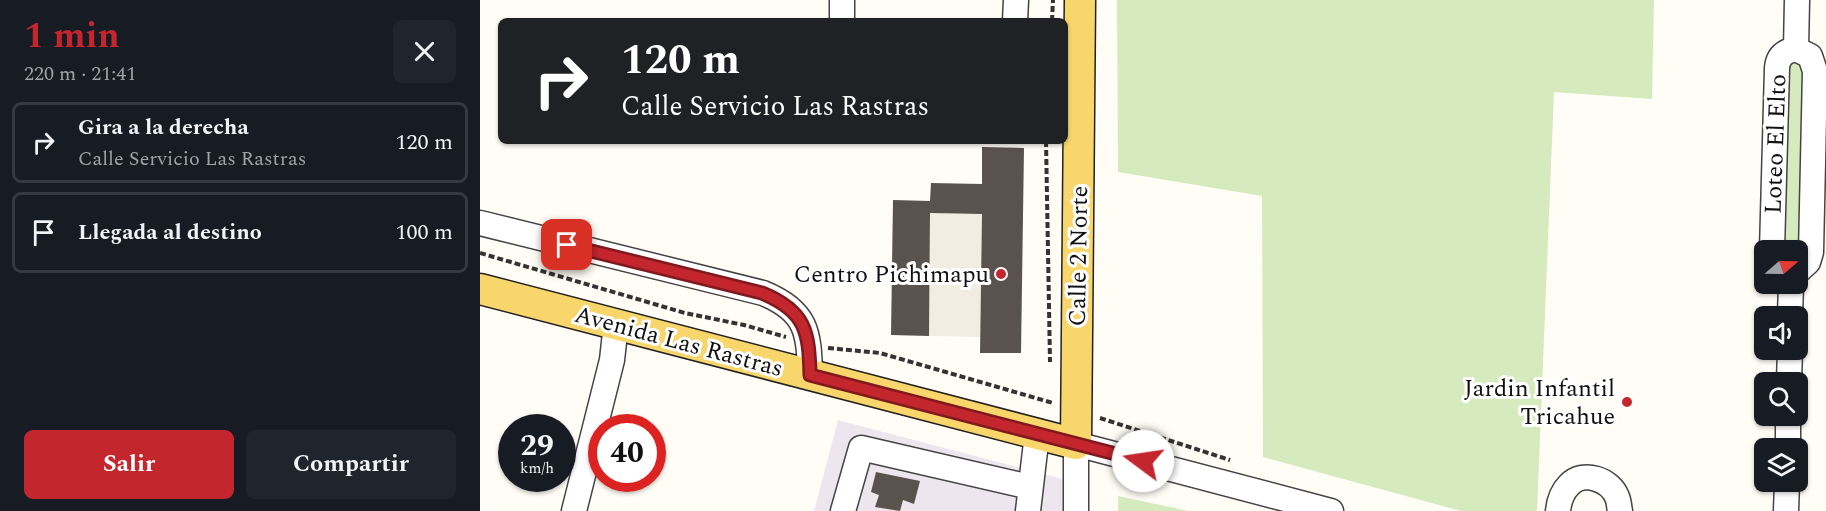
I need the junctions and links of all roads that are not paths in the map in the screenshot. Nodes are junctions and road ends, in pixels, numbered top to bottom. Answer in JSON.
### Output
{"nodes":[{"id":1,"x":842,"y":0,"type":"edge"},
{"id":2,"x":1016,"y":0,"type":"edge"},
{"id":3,"x":1080,"y":0,"type":"edge"},
{"id":4,"x":1797,"y":0,"type":"edge"},
{"id":5,"x":842,"y":18,"type":"edge"},
{"id":6,"x":1015,"y":18,"type":"edge"},
{"id":7,"x":1796,"y":49,"type":"junction"},
{"id":8,"x":1072,"y":132,"type":"edge"},
{"id":9,"x":480,"y":223,"type":"edge"},
{"id":10,"x":1772,"y":240,"type":"edge"},
{"id":11,"x":1808,"y":262,"type":"edge"},
{"id":12,"x":480,"y":289,"type":"edge"},
{"id":13,"x":616,"y":324,"type":"junction"},
{"id":14,"x":810,"y":375,"type":"junction"},
{"id":15,"x":1055,"y":439,"type":"junction"},
{"id":16,"x":1030,"y":487,"type":"junction"},
{"id":17,"x":1787,"y":492,"type":"edge"},
{"id":18,"x":574,"y":511,"type":"edge"},
{"id":19,"x":843,"y":511,"type":"edge"},
{"id":20,"x":1028,"y":511,"type":"edge"},
{"id":21,"x":1076,"y":511,"type":"edge"},
{"id":22,"x":1331,"y":511,"type":"edge"},
{"id":23,"x":1558,"y":511,"type":"edge"},
{"id":24,"x":1620,"y":511,"type":"edge"},
{"id":25,"x":1786,"y":511,"type":"edge"}],
"edges":[{"from":1,"to":5,"type":"street"},
{"from":2,"to":6,"type":"street"},
{"from":3,"to":8,"type":"main road","name":"Calle 2 Norte"},
{"from":4,"to":7,"type":"street","name":"Loteo El Elto"},
{"from":7,"to":10,"type":"street","name":"Loteo El Elto"},
{"from":7,"to":11,"type":"street","name":"Loteo El Elto"},
{"from":8,"to":15,"type":"main road","name":"Calle 2 Norte"},
{"from":9,"to":14,"type":"street"},
{"from":12,"to":13,"type":"main road","name":"Avenida Las Rastras"},
{"from":13,"to":14,"type":"main road","name":"Avenida Las Rastras"},
{"from":13,"to":18,"type":"street"},
{"from":14,"to":15,"type":"main road","name":"Avenida Las Rastras"},
{"from":15,"to":16,"type":"street"},
{"from":15,"to":21,"type":"street","name":"Calle 2 Norte"},
{"from":15,"to":22,"type":"street","name":"Avenida Las Rastras"},
{"from":16,"to":19,"type":"street"},
{"from":16,"to":20,"type":"street"},
{"from":17,"to":25,"type":"street"},
{"from":23,"to":24,"type":"street"}]}
